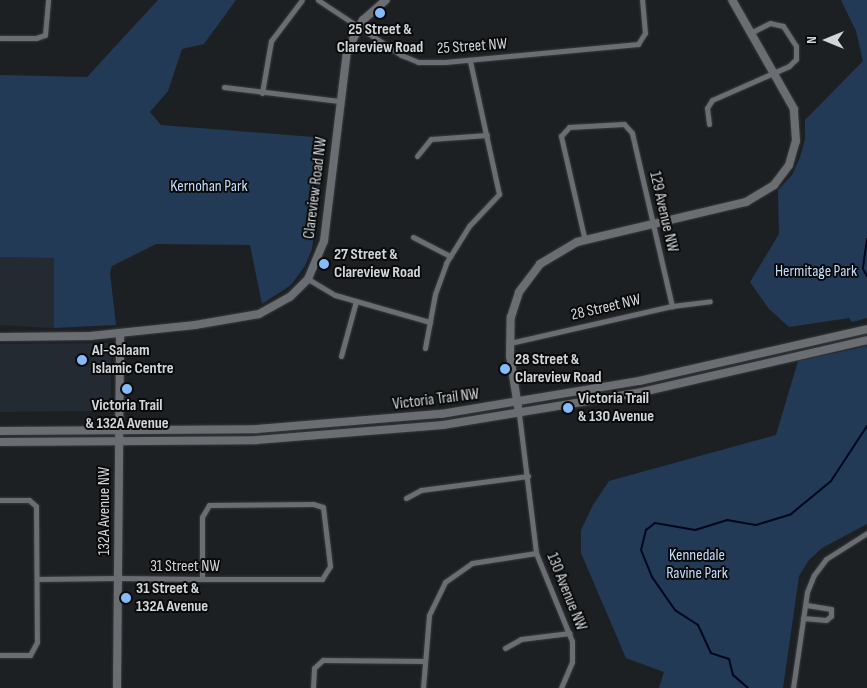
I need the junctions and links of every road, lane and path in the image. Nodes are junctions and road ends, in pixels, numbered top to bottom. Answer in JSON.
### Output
{"nodes":[{"id":1,"x":48,"y":0,"type":"edge"},
{"id":2,"x":302,"y":0,"type":"edge"},
{"id":3,"x":318,"y":0,"type":"edge"},
{"id":4,"x":386,"y":0,"type":"edge"},
{"id":5,"x":642,"y":0,"type":"edge"},
{"id":6,"x":732,"y":0,"type":"edge"},
{"id":7,"x":358,"y":28,"type":"junction"},
{"id":8,"x":752,"y":32,"type":"junction"},
{"id":9,"x":0,"y":38,"type":"edge"},
{"id":10,"x":470,"y":60,"type":"junction"},
{"id":11,"x":775,"y":72,"type":"junction"},
{"id":12,"x":224,"y":86,"type":"dead end"},
{"id":13,"x":262,"y":93,"type":"junction"},
{"id":14,"x":339,"y":101,"type":"junction"},
{"id":15,"x":709,"y":124,"type":"dead end"},
{"id":16,"x":487,"y":135,"type":"junction"},
{"id":17,"x":418,"y":156,"type":"dead end"},
{"id":18,"x":653,"y":225,"type":"junction"},
{"id":19,"x":413,"y":237,"type":"dead end"},
{"id":20,"x":585,"y":240,"type":"junction"},
{"id":21,"x":450,"y":256,"type":"junction"},
{"id":22,"x":308,"y":279,"type":"junction"},
{"id":23,"x":356,"y":301,"type":"junction"},
{"id":24,"x":710,"y":301,"type":"dead end"},
{"id":25,"x":672,"y":306,"type":"junction"},
{"id":26,"x":430,"y":322,"type":"junction"},
{"id":27,"x":867,"y":328,"type":"edge"},
{"id":28,"x":120,"y":334,"type":"junction"},
{"id":29,"x":0,"y":336,"type":"edge"},
{"id":30,"x":867,"y":340,"type":"edge"},
{"id":31,"x":510,"y":343,"type":"junction"},
{"id":32,"x":425,"y":348,"type":"dead end"},
{"id":33,"x":341,"y":356,"type":"dead end"},
{"id":34,"x":518,"y":403,"type":"junction"},
{"id":35,"x":520,"y":414,"type":"junction"},
{"id":36,"x":0,"y":430,"type":"edge"},
{"id":37,"x":120,"y":430,"type":"junction"},
{"id":38,"x":0,"y":442,"type":"edge"},
{"id":39,"x":120,"y":442,"type":"junction"},
{"id":40,"x":528,"y":476,"type":"junction"},
{"id":41,"x":406,"y":498,"type":"dead end"},
{"id":42,"x":0,"y":500,"type":"edge"},
{"id":43,"x":867,"y":532,"type":"edge"},
{"id":44,"x":536,"y":553,"type":"junction"},
{"id":45,"x":118,"y":578,"type":"junction"},
{"id":46,"x":37,"y":579,"type":"junction"},
{"id":47,"x":202,"y":579,"type":"junction"},
{"id":48,"x":806,"y":605,"type":"junction"},
{"id":49,"x":803,"y":618,"type":"junction"},
{"id":50,"x":570,"y":633,"type":"junction"},
{"id":51,"x":505,"y":648,"type":"dead end"},
{"id":52,"x":0,"y":655,"type":"edge"},
{"id":53,"x":425,"y":661,"type":"junction"},
{"id":54,"x":117,"y":688,"type":"edge"},
{"id":55,"x":313,"y":688,"type":"edge"},
{"id":56,"x":423,"y":688,"type":"edge"},
{"id":57,"x":561,"y":688,"type":"edge"},
{"id":58,"x":793,"y":688,"type":"edge"}],
"edges":[{"from":1,"to":9,"type":"street"},
{"from":2,"to":13,"type":"street"},
{"from":3,"to":7,"type":"street","name":"25 Street NW"},
{"from":4,"to":7,"type":"main road","name":"Clareview Road NW"},
{"from":5,"to":10,"type":"street","name":"25 Street NW"},
{"from":6,"to":8,"type":"main road"},
{"from":7,"to":10,"type":"street","name":"25 Street NW"},
{"from":7,"to":14,"type":"main road","name":"Clareview Road NW"},
{"from":8,"to":11,"type":"main road"},
{"from":8,"to":11,"type":"street"},
{"from":10,"to":16,"type":"street"},
{"from":11,"to":15,"type":"street"},
{"from":11,"to":18,"type":"main road"},
{"from":12,"to":13,"type":"street"},
{"from":13,"to":14,"type":"street"},
{"from":14,"to":22,"type":"main road","name":"Clareview Road NW"},
{"from":16,"to":17,"type":"street"},
{"from":16,"to":21,"type":"street"},
{"from":18,"to":20,"type":"main road"},
{"from":18,"to":20,"type":"street","name":"129 Avenue NW"},
{"from":18,"to":25,"type":"street","name":"129 Avenue NW"},
{"from":19,"to":21,"type":"street"},
{"from":20,"to":31,"type":"main road"},
{"from":21,"to":26,"type":"street"},
{"from":22,"to":23,"type":"street"},
{"from":22,"to":28,"type":"main road","name":"Clareview Road NW"},
{"from":23,"to":26,"type":"street"},
{"from":23,"to":33,"type":"street"},
{"from":24,"to":25,"type":"street","name":"28 Street NW"},
{"from":25,"to":31,"type":"street","name":"28 Street NW"},
{"from":26,"to":32,"type":"street"},
{"from":27,"to":34,"type":"main road","name":"Victoria Trail NW"},
{"from":28,"to":29,"type":"main road","name":"Clareview Road NW"},
{"from":28,"to":37,"type":"main road","name":"132A Avenue NW"},
{"from":30,"to":35,"type":"main road","name":"Victoria Trail NW"},
{"from":31,"to":34,"type":"main road"},
{"from":34,"to":35,"type":"main road"},
{"from":34,"to":37,"type":"main road","name":"Victoria Trail NW"},
{"from":35,"to":39,"type":"main road","name":"Victoria Trail NW"},
{"from":35,"to":40,"type":"street","name":"130 Avenue NW"},
{"from":36,"to":37,"type":"main road","name":"Victoria Trail NW"},
{"from":37,"to":39,"type":"main road","name":"132A Avenue NW"},
{"from":38,"to":39,"type":"main road","name":"Victoria Trail NW"},
{"from":39,"to":45,"type":"main road","name":"132A Avenue NW"},
{"from":40,"to":41,"type":"street"},
{"from":40,"to":44,"type":"street","name":"130 Avenue NW"},
{"from":42,"to":46,"type":"street"},
{"from":43,"to":48,"type":"street"},
{"from":44,"to":50,"type":"street","name":"130 Avenue NW"},
{"from":44,"to":53,"type":"street"},
{"from":45,"to":46,"type":"street","name":"31 Street NW"},
{"from":45,"to":47,"type":"street","name":"31 Street NW"},
{"from":45,"to":54,"type":"main road","name":"132A Avenue NW"},
{"from":46,"to":52,"type":"street"},
{"from":47,"to":47,"type":"street","name":"31 Street NW"},
{"from":48,"to":49,"type":"street"},
{"from":48,"to":49,"type":"street"},
{"from":49,"to":58,"type":"street"},
{"from":50,"to":51,"type":"street"},
{"from":50,"to":57,"type":"street","name":"130 Avenue NW"},
{"from":53,"to":55,"type":"street"},
{"from":53,"to":56,"type":"street"}]}
